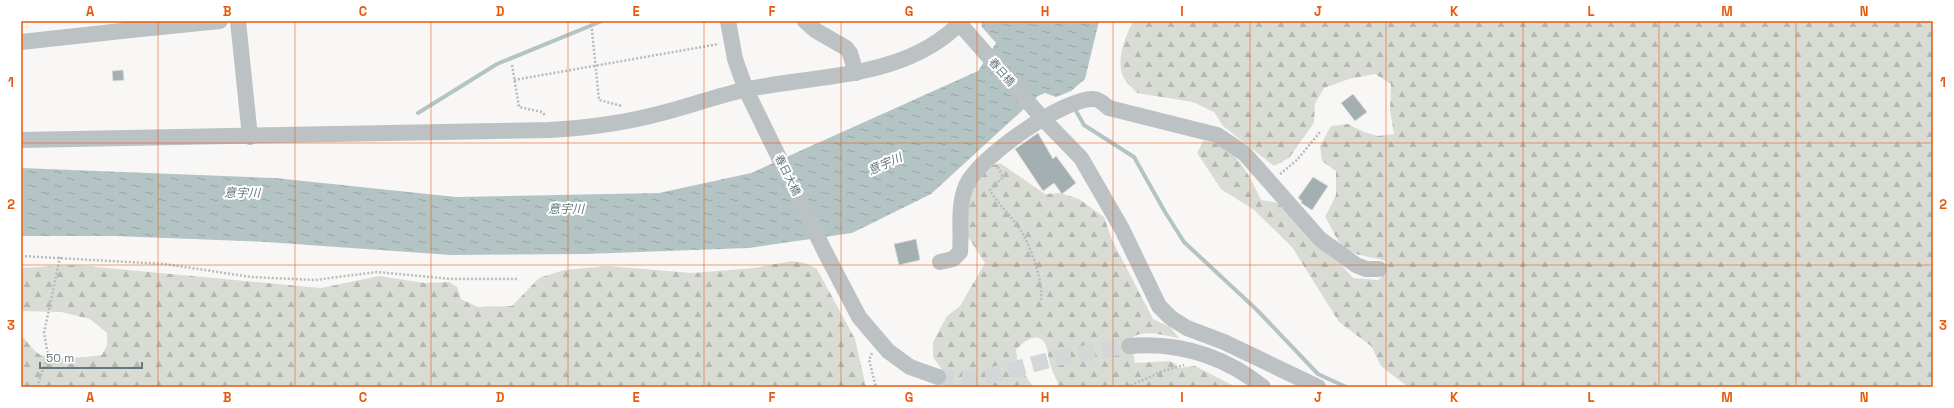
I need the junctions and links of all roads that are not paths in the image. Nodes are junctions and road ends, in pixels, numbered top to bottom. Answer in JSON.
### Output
{"nodes":[{"id":1,"x":220,"y":21,"type":"edge"},
{"id":2,"x":238,"y":21,"type":"edge"},
{"id":3,"x":728,"y":21,"type":"edge"},
{"id":4,"x":805,"y":21,"type":"edge"},
{"id":5,"x":131,"y":25,"type":"edge"},
{"id":6,"x":962,"y":25,"type":"edge"},
{"id":7,"x":21,"y":42,"type":"edge"},
{"id":8,"x":856,"y":73,"type":"junction"},
{"id":9,"x":748,"y":94,"type":"junction"},
{"id":10,"x":1040,"y":116,"type":"junction"},
{"id":11,"x":250,"y":137,"type":"junction"},
{"id":12,"x":21,"y":140,"type":"edge"},
{"id":13,"x":940,"y":262,"type":"dead end"},
{"id":14,"x":1379,"y":269,"type":"dead end"},
{"id":15,"x":1129,"y":346,"type":"tunnel mouth"},
{"id":16,"x":938,"y":377,"type":"tunnel mouth"},
{"id":17,"x":1263,"y":387,"type":"edge"},
{"id":18,"x":1318,"y":387,"type":"edge"}],
"edges":[{"from":1,"to":5,"type":"street"},
{"from":2,"to":11,"type":"street"},
{"from":3,"to":9,"type":"street","name":"春日大橋"},
{"from":4,"to":8,"type":"street"},
{"from":5,"to":7,"type":"street"},
{"from":6,"to":8,"type":"street"},
{"from":6,"to":10,"type":"street","name":"春日橋"},
{"from":8,"to":9,"type":"street"},
{"from":9,"to":11,"type":"street"},
{"from":9,"to":16,"type":"street","name":"春日大橋"},
{"from":10,"to":13,"type":"street"},
{"from":10,"to":14,"type":"street"},
{"from":10,"to":18,"type":"street","name":"春日橋"},
{"from":11,"to":12,"type":"street"},
{"from":15,"to":17,"type":"street"}]}
